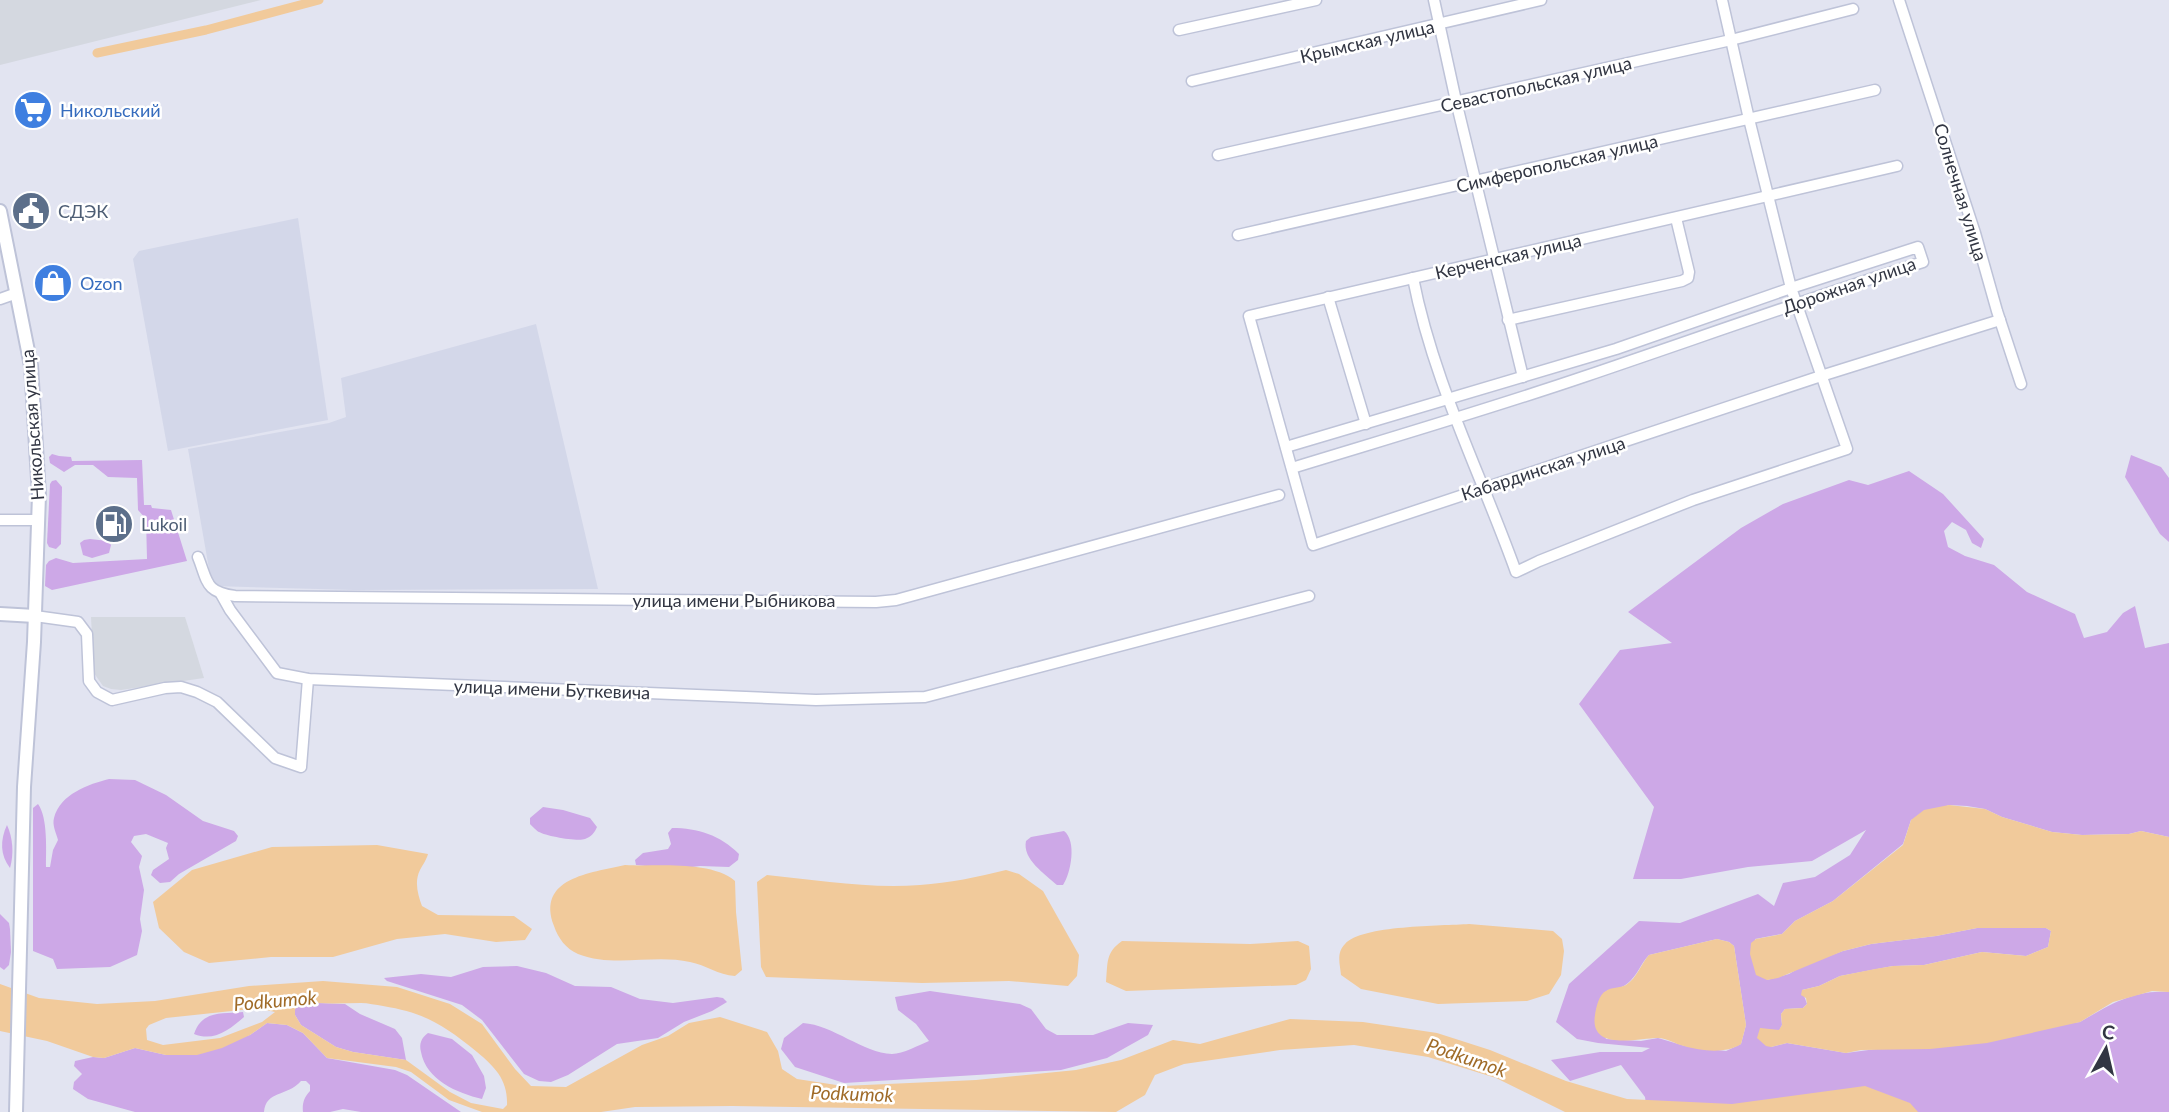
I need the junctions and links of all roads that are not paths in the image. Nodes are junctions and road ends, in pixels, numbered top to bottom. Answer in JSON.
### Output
{"nodes":[{"id":1,"x":1316,"y":0,"type":"edge"},
{"id":2,"x":1434,"y":0,"type":"edge"},
{"id":3,"x":1541,"y":0,"type":"edge"},
{"id":4,"x":1723,"y":0,"type":"edge"},
{"id":5,"x":1899,"y":0,"type":"edge"},
{"id":6,"x":1853,"y":9,"type":"dead end"},
{"id":7,"x":1439,"y":24,"type":"junction"},
{"id":8,"x":1179,"y":30,"type":"dead end"},
{"id":9,"x":1731,"y":40,"type":"junction"},
{"id":10,"x":1192,"y":81,"type":"dead end"},
{"id":11,"x":1875,"y":90,"type":"dead end"},
{"id":12,"x":1456,"y":101,"type":"junction"},
{"id":13,"x":1749,"y":119,"type":"junction"},
{"id":14,"x":1218,"y":155,"type":"dead end"},
{"id":15,"x":1897,"y":166,"type":"dead end"},
{"id":16,"x":1476,"y":181,"type":"junction"},
{"id":17,"x":1768,"y":196,"type":"junction"},
{"id":18,"x":0,"y":211,"type":"edge"},
{"id":19,"x":1676,"y":218,"type":"junction"},
{"id":20,"x":1238,"y":235,"type":"dead end"},
{"id":21,"x":1495,"y":260,"type":"junction"},
{"id":22,"x":1413,"y":278,"type":"junction"},
{"id":23,"x":1791,"y":288,"type":"junction"},
{"id":24,"x":18,"y":293,"type":"junction"},
{"id":25,"x":1328,"y":297,"type":"junction"},
{"id":26,"x":0,"y":299,"type":"edge"},
{"id":27,"x":1796,"y":303,"type":"junction"},
{"id":28,"x":1249,"y":316,"type":"joint"},
{"id":29,"x":1508,"y":320,"type":"junction"},
{"id":30,"x":2000,"y":320,"type":"junction"},
{"id":31,"x":1821,"y":376,"type":"junction"},
{"id":32,"x":1523,"y":377,"type":"junction"},
{"id":33,"x":2021,"y":384,"type":"dead end"},
{"id":34,"x":1447,"y":399,"type":"junction"},
{"id":35,"x":1455,"y":419,"type":"junction"},
{"id":36,"x":1366,"y":424,"type":"junction"},
{"id":37,"x":1286,"y":447,"type":"junction"},
{"id":38,"x":1292,"y":468,"type":"junction"},
{"id":39,"x":1484,"y":488,"type":"junction"},
{"id":40,"x":1279,"y":495,"type":"dead end"},
{"id":41,"x":0,"y":520,"type":"edge"},
{"id":42,"x":38,"y":520,"type":"junction"},
{"id":43,"x":198,"y":557,"type":"dead end"},
{"id":44,"x":221,"y":594,"type":"junction"},
{"id":45,"x":1309,"y":596,"type":"dead end"},
{"id":46,"x":0,"y":614,"type":"edge"},
{"id":47,"x":35,"y":616,"type":"junction"},
{"id":48,"x":308,"y":680,"type":"junction"},
{"id":49,"x":16,"y":1108,"type":"edge"}],
"edges":[{"from":1,"to":8,"type":"street"},
{"from":2,"to":7,"type":"street"},
{"from":3,"to":7,"type":"street","name":"Крымская улица"},
{"from":4,"to":9,"type":"street"},
{"from":5,"to":30,"type":"street","name":"Солнечная улица"},
{"from":6,"to":9,"type":"street","name":"Севастопольская улица"},
{"from":7,"to":10,"type":"street","name":"Крымская улица"},
{"from":7,"to":12,"type":"street"},
{"from":9,"to":12,"type":"street","name":"Севастопольская улица"},
{"from":9,"to":13,"type":"street"},
{"from":11,"to":13,"type":"street","name":"Симферопольская улица"},
{"from":12,"to":14,"type":"street","name":"Севастопольская улица"},
{"from":12,"to":16,"type":"street"},
{"from":13,"to":16,"type":"street","name":"Симферопольская улица"},
{"from":13,"to":17,"type":"street"},
{"from":15,"to":17,"type":"street","name":"Керченская улица"},
{"from":16,"to":20,"type":"street","name":"Симферопольская улица"},
{"from":16,"to":21,"type":"street"},
{"from":17,"to":19,"type":"street","name":"Керченская улица"},
{"from":17,"to":23,"type":"street"},
{"from":18,"to":24,"type":"street","name":"Никольская улица"},
{"from":19,"to":21,"type":"street","name":"Керченская улица"},
{"from":19,"to":29,"type":"street"},
{"from":21,"to":22,"type":"street","name":"Керченская улица"},
{"from":21,"to":29,"type":"street"},
{"from":22,"to":25,"type":"street","name":"Керченская улица"},
{"from":22,"to":34,"type":"street"},
{"from":23,"to":27,"type":"street"},
{"from":23,"to":27,"type":"street","name":"Дорожная улица"},
{"from":23,"to":32,"type":"street","name":"Дорожная улица"},
{"from":24,"to":26,"type":"street"},
{"from":24,"to":42,"type":"street","name":"Никольская улица"},
{"from":25,"to":28,"type":"street","name":"Керченская улица"},
{"from":25,"to":36,"type":"street"},
{"from":27,"to":31,"type":"street"},
{"from":27,"to":35,"type":"street","name":"Дорожная улица"},
{"from":28,"to":37,"type":"street","name":"Кабардинская улица"},
{"from":29,"to":32,"type":"street"},
{"from":30,"to":31,"type":"street","name":"Кабардинская улица"},
{"from":30,"to":33,"type":"street","name":"Солнечная улица"},
{"from":31,"to":39,"type":"street","name":"Кабардинская улица"},
{"from":31,"to":39,"type":"street"},
{"from":32,"to":34,"type":"street","name":"Дорожная улица"},
{"from":34,"to":35,"type":"street"},
{"from":34,"to":36,"type":"street","name":"Дорожная улица"},
{"from":35,"to":38,"type":"street","name":"Дорожная улица"},
{"from":35,"to":39,"type":"street"},
{"from":36,"to":37,"type":"street","name":"Дорожная улица"},
{"from":37,"to":38,"type":"street","name":"Кабардинская улица"},
{"from":38,"to":39,"type":"street","name":"Кабардинская улица"},
{"from":40,"to":44,"type":"street","name":"улица имени Рыбникова"},
{"from":41,"to":42,"type":"street"},
{"from":42,"to":47,"type":"street","name":"Никольская улица"},
{"from":43,"to":44,"type":"street"},
{"from":44,"to":48,"type":"street","name":"улица имени Буткевича"},
{"from":45,"to":48,"type":"street","name":"улица имени Буткевича"},
{"from":46,"to":47,"type":"street"},
{"from":47,"to":48,"type":"street"},
{"from":47,"to":49,"type":"street","name":"Никольская улица"}]}
